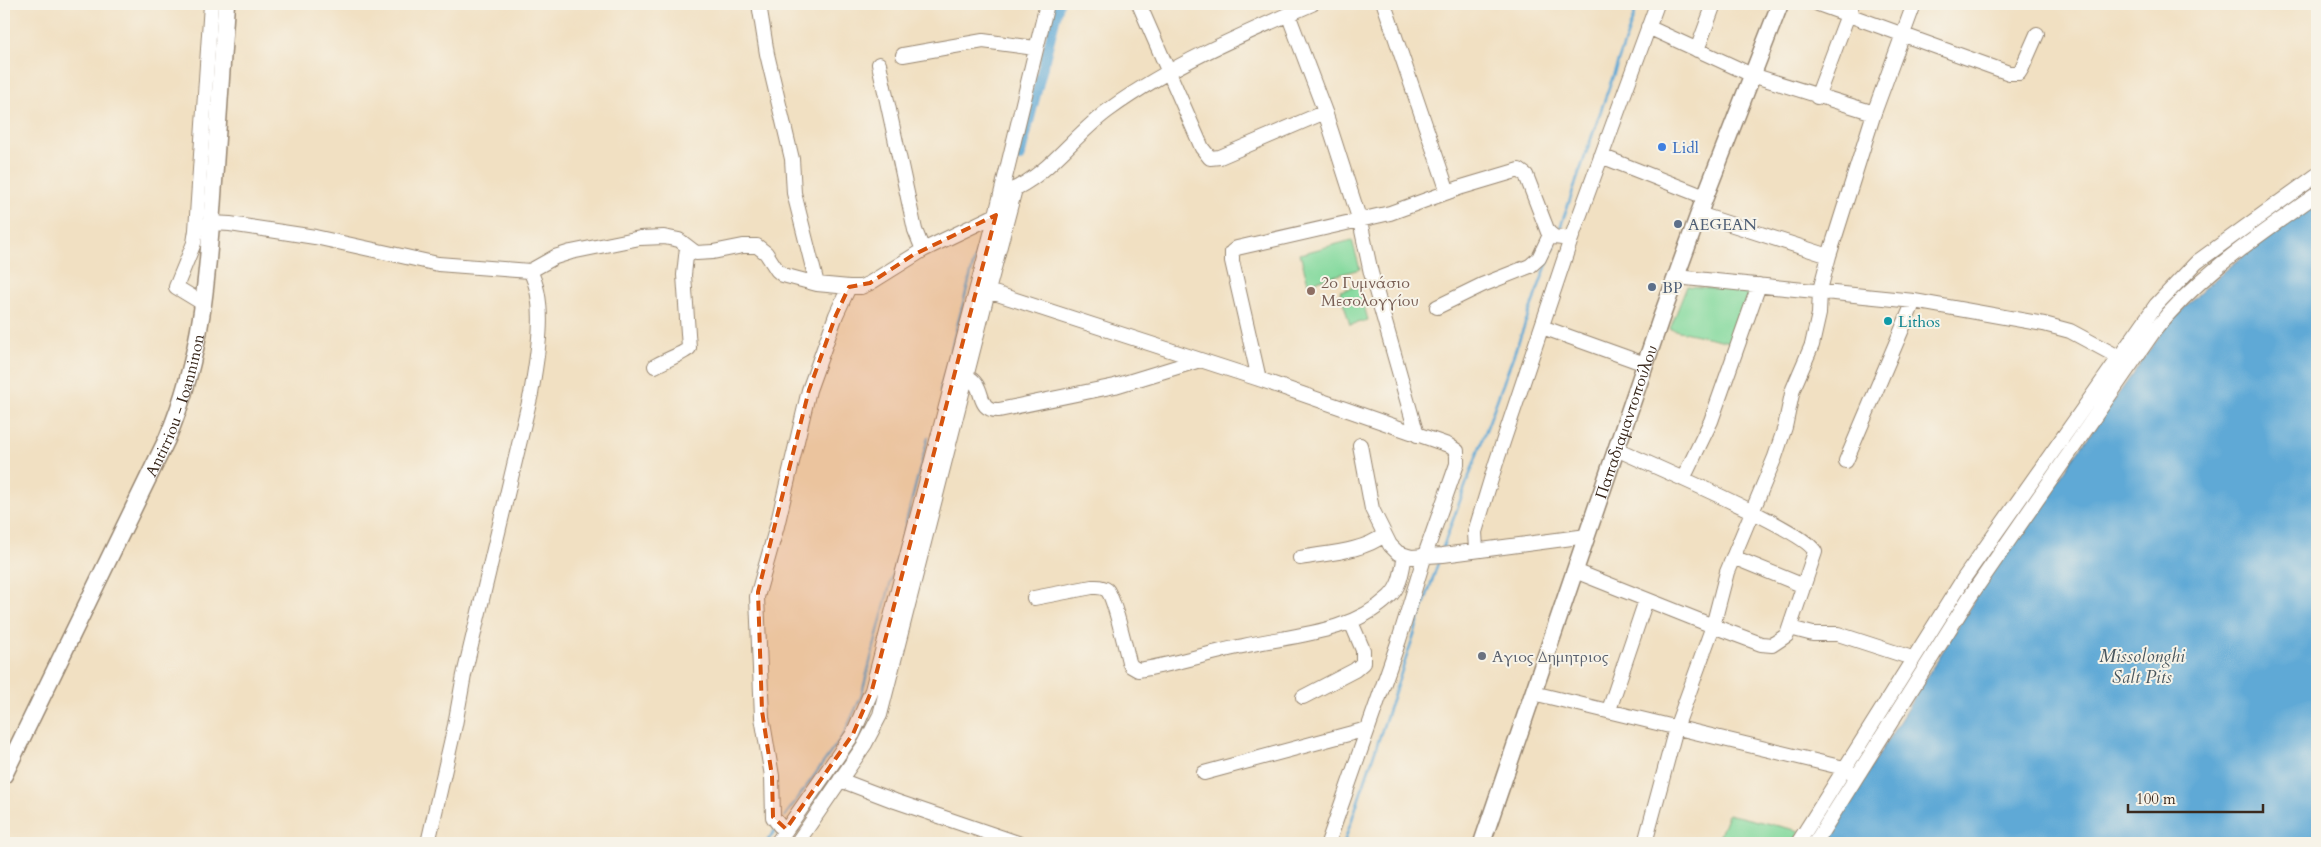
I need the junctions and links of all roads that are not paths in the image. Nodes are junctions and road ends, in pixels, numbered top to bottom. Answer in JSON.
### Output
{"nodes":[{"id":1,"x":211,"y":4,"type":"edge"},
{"id":2,"x":226,"y":4,"type":"edge"},
{"id":3,"x":759,"y":4,"type":"edge"},
{"id":4,"x":1047,"y":4,"type":"edge"},
{"id":5,"x":1139,"y":4,"type":"edge"},
{"id":6,"x":1312,"y":4,"type":"edge"},
{"id":7,"x":1384,"y":4,"type":"edge"},
{"id":8,"x":1656,"y":4,"type":"edge"},
{"id":9,"x":1714,"y":4,"type":"edge"},
{"id":10,"x":1780,"y":4,"type":"edge"},
{"id":11,"x":1818,"y":4,"type":"edge"},
{"id":12,"x":1914,"y":4,"type":"edge"},
{"id":13,"x":1850,"y":9,"type":"edge"},
{"id":14,"x":1288,"y":14,"type":"junction"},
{"id":15,"x":1648,"y":27,"type":"junction"},
{"id":16,"x":2037,"y":34,"type":"dead end"},
{"id":17,"x":1902,"y":36,"type":"junction"},
{"id":18,"x":1036,"y":48,"type":"junction"},
{"id":19,"x":1697,"y":50,"type":"junction"},
{"id":20,"x":903,"y":55,"type":"dead end"},
{"id":21,"x":879,"y":64,"type":"dead end"},
{"id":22,"x":1169,"y":73,"type":"junction"},
{"id":23,"x":1752,"y":75,"type":"junction"},
{"id":24,"x":1817,"y":97,"type":"junction"},
{"id":25,"x":1325,"y":112,"type":"junction"},
{"id":26,"x":1874,"y":113,"type":"junction"},
{"id":27,"x":1601,"y":156,"type":"junction"},
{"id":28,"x":2317,"y":175,"type":"edge"},
{"id":29,"x":1015,"y":189,"type":"junction"},
{"id":30,"x":1448,"y":192,"type":"junction"},
{"id":31,"x":1001,"y":194,"type":"junction"},
{"id":32,"x":2317,"y":194,"type":"edge"},
{"id":33,"x":1705,"y":196,"type":"junction"},
{"id":34,"x":996,"y":214,"type":"junction"},
{"id":35,"x":1699,"y":214,"type":"junction"},
{"id":36,"x":1360,"y":220,"type":"junction"},
{"id":37,"x":212,"y":223,"type":"junction"},
{"id":38,"x":196,"y":230,"type":"junction"},
{"id":39,"x":1550,"y":235,"type":"junction"},
{"id":40,"x":1571,"y":239,"type":"junction"},
{"id":41,"x":687,"y":247,"type":"junction"},
{"id":42,"x":922,"y":250,"type":"junction"},
{"id":43,"x":1829,"y":256,"type":"junction"},
{"id":44,"x":530,"y":271,"type":"junction"},
{"id":45,"x":1676,"y":277,"type":"junction"},
{"id":46,"x":817,"y":284,"type":"junction"},
{"id":47,"x":1759,"y":285,"type":"junction"},
{"id":48,"x":849,"y":288,"type":"junction"},
{"id":49,"x":1820,"y":290,"type":"junction"},
{"id":50,"x":988,"y":291,"type":"junction"},
{"id":51,"x":1914,"y":301,"type":"junction"},
{"id":52,"x":204,"y":304,"type":"junction"},
{"id":53,"x":1437,"y":307,"type":"dead end"},
{"id":54,"x":1542,"y":326,"type":"junction"},
{"id":55,"x":1200,"y":360,"type":"junction"},
{"id":56,"x":2125,"y":360,"type":"junction"},
{"id":57,"x":1645,"y":364,"type":"junction"},
{"id":58,"x":655,"y":366,"type":"dead end"},
{"id":59,"x":966,"y":376,"type":"junction"},
{"id":60,"x":1259,"y":379,"type":"junction"},
{"id":61,"x":1417,"y":435,"type":"junction"},
{"id":62,"x":1360,"y":445,"type":"dead end"},
{"id":63,"x":1616,"y":449,"type":"junction"},
{"id":64,"x":1846,"y":462,"type":"dead end"},
{"id":65,"x":1683,"y":479,"type":"junction"},
{"id":66,"x":1752,"y":512,"type":"junction"},
{"id":67,"x":1384,"y":535,"type":"junction"},
{"id":68,"x":1587,"y":536,"type":"junction"},
{"id":69,"x":1476,"y":550,"type":"junction"},
{"id":70,"x":1405,"y":555,"type":"junction"},
{"id":71,"x":1425,"y":555,"type":"junction"},
{"id":72,"x":1733,"y":557,"type":"junction"},
{"id":73,"x":1300,"y":558,"type":"dead end"},
{"id":74,"x":1575,"y":571,"type":"junction"},
{"id":75,"x":1804,"y":586,"type":"junction"},
{"id":76,"x":1034,"y":598,"type":"dead end"},
{"id":77,"x":1646,"y":600,"type":"junction"},
{"id":78,"x":1351,"y":622,"type":"junction"},
{"id":79,"x":1713,"y":626,"type":"junction"},
{"id":80,"x":1790,"y":628,"type":"junction"},
{"id":81,"x":1912,"y":658,"type":"junction"},
{"id":82,"x":1533,"y":693,"type":"junction"},
{"id":83,"x":1303,"y":697,"type":"dead end"},
{"id":84,"x":1608,"y":710,"type":"junction"},
{"id":85,"x":1676,"y":728,"type":"junction"},
{"id":86,"x":1366,"y":729,"type":"junction"},
{"id":87,"x":1844,"y":768,"type":"junction"},
{"id":88,"x":1204,"y":773,"type":"dead end"},
{"id":89,"x":4,"y":775,"type":"edge"},
{"id":90,"x":1857,"y":775,"type":"junction"},
{"id":91,"x":840,"y":780,"type":"junction"},
{"id":92,"x":786,"y":829,"type":"junction"},
{"id":93,"x":428,"y":843,"type":"edge"},
{"id":94,"x":777,"y":843,"type":"edge"},
{"id":95,"x":797,"y":843,"type":"edge"},
{"id":96,"x":1018,"y":843,"type":"edge"},
{"id":97,"x":1328,"y":843,"type":"edge"},
{"id":98,"x":1484,"y":843,"type":"edge"},
{"id":99,"x":1645,"y":843,"type":"edge"},
{"id":100,"x":1798,"y":843,"type":"edge"},
{"id":101,"x":1815,"y":843,"type":"edge"}],
"edges":[{"from":1,"to":38,"type":"street"},
{"from":2,"to":37,"type":"main road","name":"Antirriou - Ioanninon"},
{"from":3,"to":46,"type":"street"},
{"from":4,"to":18,"type":"street"},
{"from":5,"to":22,"type":"street"},
{"from":6,"to":14,"type":"street"},
{"from":7,"to":30,"type":"street"},
{"from":8,"to":15,"type":"street"},
{"from":9,"to":19,"type":"street"},
{"from":10,"to":23,"type":"main road","name":"Παπαδιαμαντοπούλου"},
{"from":11,"to":13,"type":"street"},
{"from":12,"to":17,"type":"street"},
{"from":13,"to":17,"type":"street"},
{"from":13,"to":24,"type":"street"},
{"from":14,"to":22,"type":"street"},
{"from":14,"to":25,"type":"street"},
{"from":15,"to":19,"type":"street"},
{"from":15,"to":27,"type":"street"},
{"from":16,"to":17,"type":"street"},
{"from":17,"to":26,"type":"street"},
{"from":18,"to":20,"type":"street"},
{"from":18,"to":31,"type":"street"},
{"from":19,"to":23,"type":"street"},
{"from":21,"to":42,"type":"street"},
{"from":22,"to":25,"type":"street"},
{"from":22,"to":29,"type":"street"},
{"from":23,"to":24,"type":"street"},
{"from":23,"to":33,"type":"main road","name":"Παπαδιαμαντοπούλου"},
{"from":24,"to":26,"type":"street"},
{"from":25,"to":36,"type":"street"},
{"from":26,"to":43,"type":"street"},
{"from":27,"to":33,"type":"street"},
{"from":27,"to":40,"type":"street"},
{"from":28,"to":56,"type":"street"},
{"from":29,"to":31,"type":"street"},
{"from":29,"to":50,"type":"street"},
{"from":30,"to":36,"type":"street"},
{"from":30,"to":39,"type":"street"},
{"from":31,"to":34,"type":"street"},
{"from":32,"to":56,"type":"street"},
{"from":33,"to":35,"type":"main road","name":"Παπαδιαμαντοπούλου"},
{"from":34,"to":42,"type":"street"},
{"from":34,"to":92,"type":"street"},
{"from":35,"to":43,"type":"street"},
{"from":35,"to":45,"type":"main road","name":"Παπαδιαμαντοπούλου"},
{"from":36,"to":60,"type":"street"},
{"from":36,"to":61,"type":"street"},
{"from":37,"to":38,"type":"street"},
{"from":37,"to":44,"type":"street"},
{"from":37,"to":52,"type":"main road","name":"Antirriou - Ioanninon"},
{"from":38,"to":52,"type":"street"},
{"from":39,"to":40,"type":"street"},
{"from":39,"to":53,"type":"street"},
{"from":40,"to":54,"type":"street"},
{"from":41,"to":44,"type":"street"},
{"from":41,"to":46,"type":"street"},
{"from":41,"to":58,"type":"street"},
{"from":42,"to":48,"type":"street"},
{"from":43,"to":49,"type":"street"},
{"from":44,"to":93,"type":"street"},
{"from":45,"to":47,"type":"street"},
{"from":45,"to":57,"type":"main road","name":"Παπαδιαμαντοπούλου"},
{"from":46,"to":48,"type":"street"},
{"from":47,"to":49,"type":"street"},
{"from":47,"to":65,"type":"street"},
{"from":48,"to":92,"type":"street"},
{"from":49,"to":51,"type":"street"},
{"from":49,"to":66,"type":"street"},
{"from":50,"to":55,"type":"street"},
{"from":50,"to":59,"type":"street"},
{"from":51,"to":56,"type":"street"},
{"from":51,"to":64,"type":"street"},
{"from":52,"to":89,"type":"main road","name":"Antirriou - Ioanninon"},
{"from":54,"to":57,"type":"street"},
{"from":54,"to":69,"type":"street"},
{"from":55,"to":59,"type":"street"},
{"from":55,"to":60,"type":"street"},
{"from":56,"to":81,"type":"street"},
{"from":56,"to":90,"type":"street"},
{"from":57,"to":63,"type":"main road","name":"Παπαδιαμαντοπούλου"},
{"from":59,"to":91,"type":"street"},
{"from":60,"to":61,"type":"street"},
{"from":61,"to":71,"type":"street"},
{"from":62,"to":67,"type":"street"},
{"from":63,"to":65,"type":"street"},
{"from":63,"to":68,"type":"main road","name":"Παπαδιαμαντοπούλου"},
{"from":65,"to":66,"type":"street"},
{"from":66,"to":72,"type":"street"},
{"from":66,"to":75,"type":"street"},
{"from":67,"to":70,"type":"street"},
{"from":67,"to":73,"type":"street"},
{"from":68,"to":69,"type":"street"},
{"from":68,"to":74,"type":"main road","name":"Παπαδιαμαντοπούλου"},
{"from":69,"to":71,"type":"street"},
{"from":70,"to":71,"type":"street"},
{"from":70,"to":78,"type":"street"},
{"from":71,"to":86,"type":"street"},
{"from":72,"to":75,"type":"street"},
{"from":72,"to":79,"type":"street"},
{"from":74,"to":77,"type":"street"},
{"from":74,"to":82,"type":"main road","name":"Παπαδιαμαντοπούλου"},
{"from":75,"to":80,"type":"street"},
{"from":76,"to":78,"type":"street"},
{"from":77,"to":79,"type":"street"},
{"from":77,"to":84,"type":"street"},
{"from":78,"to":83,"type":"street"},
{"from":79,"to":80,"type":"street"},
{"from":79,"to":85,"type":"street"},
{"from":80,"to":81,"type":"street"},
{"from":81,"to":87,"type":"street"},
{"from":82,"to":84,"type":"street"},
{"from":82,"to":98,"type":"main road","name":"Παπαδιαμαντοπούλου"},
{"from":84,"to":85,"type":"street"},
{"from":85,"to":87,"type":"street"},
{"from":85,"to":99,"type":"street"},
{"from":86,"to":88,"type":"street"},
{"from":86,"to":97,"type":"street"},
{"from":87,"to":90,"type":"street"},
{"from":87,"to":100,"type":"street"},
{"from":90,"to":101,"type":"street"},
{"from":91,"to":95,"type":"street"},
{"from":91,"to":96,"type":"street"},
{"from":92,"to":94,"type":"street"}]}
